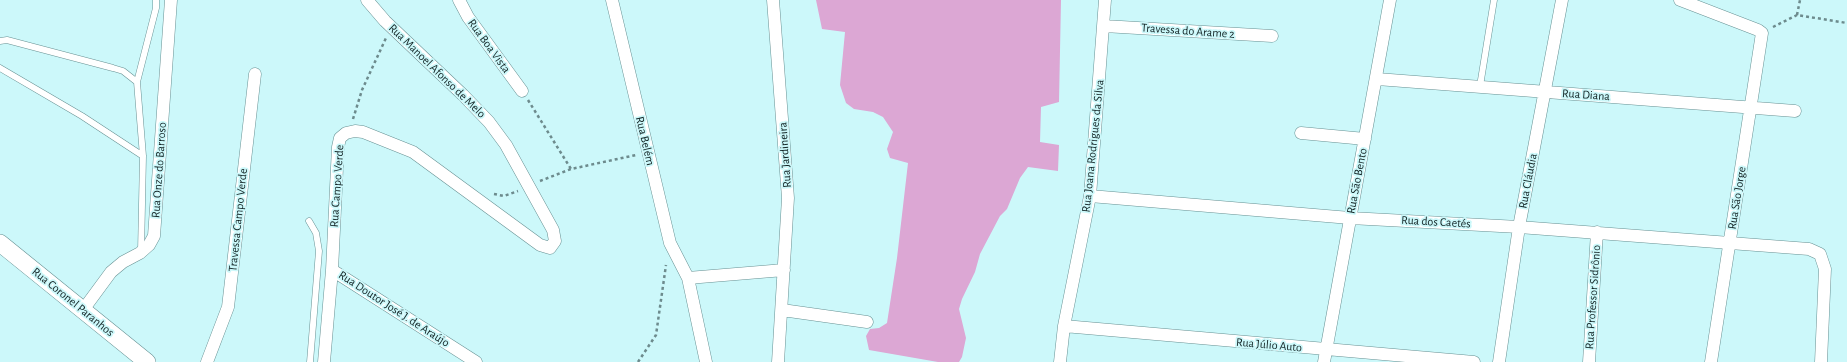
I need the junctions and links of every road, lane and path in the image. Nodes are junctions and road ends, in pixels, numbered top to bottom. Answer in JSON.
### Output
{"nodes":[{"id":1,"x":156,"y":0,"type":"edge"},
{"id":2,"x":171,"y":0,"type":"edge"},
{"id":3,"x":367,"y":0,"type":"edge"},
{"id":4,"x":459,"y":0,"type":"edge"},
{"id":5,"x":612,"y":0,"type":"edge"},
{"id":6,"x":773,"y":0,"type":"edge"},
{"id":7,"x":1105,"y":0,"type":"edge"},
{"id":8,"x":1390,"y":0,"type":"edge"},
{"id":9,"x":1494,"y":0,"type":"edge"},
{"id":10,"x":1562,"y":0,"type":"edge"},
{"id":11,"x":1680,"y":0,"type":"edge"},
{"id":12,"x":1800,"y":0,"type":"edge"},
{"id":13,"x":1797,"y":15,"type":"junction"},
{"id":14,"x":1847,"y":23,"type":"edge"},
{"id":15,"x":1104,"y":26,"type":"junction"},
{"id":16,"x":391,"y":27,"type":"junction"},
{"id":17,"x":1762,"y":33,"type":"junction"},
{"id":18,"x":1272,"y":36,"type":"dead end"},
{"id":19,"x":0,"y":41,"type":"edge"},
{"id":20,"x":0,"y":68,"type":"edge"},
{"id":21,"x":255,"y":74,"type":"dead end"},
{"id":22,"x":1377,"y":79,"type":"junction"},
{"id":23,"x":137,"y":82,"type":"junction"},
{"id":24,"x":1480,"y":86,"type":"junction"},
{"id":25,"x":522,"y":91,"type":"joint"},
{"id":26,"x":1545,"y":92,"type":"junction"},
{"id":27,"x":1752,"y":107,"type":"junction"},
{"id":28,"x":1795,"y":111,"type":"dead end"},
{"id":29,"x":349,"y":131,"type":"junction"},
{"id":30,"x":1301,"y":133,"type":"dead end"},
{"id":31,"x":1365,"y":139,"type":"junction"},
{"id":32,"x":648,"y":152,"type":"junction"},
{"id":33,"x":143,"y":156,"type":"junction"},
{"id":34,"x":571,"y":169,"type":"junction"},
{"id":35,"x":544,"y":180,"type":"dead end"},
{"id":36,"x":1090,"y":196,"type":"junction"},
{"id":37,"x":1350,"y":218,"type":"junction"},
{"id":38,"x":309,"y":221,"type":"dead end"},
{"id":39,"x":1519,"y":227,"type":"junction"},
{"id":40,"x":1597,"y":232,"type":"junction"},
{"id":41,"x":529,"y":237,"type":"joint"},
{"id":42,"x":0,"y":243,"type":"edge"},
{"id":43,"x":670,"y":243,"type":"junction"},
{"id":44,"x":1730,"y":244,"type":"junction"},
{"id":45,"x":140,"y":253,"type":"junction"},
{"id":46,"x":332,"y":270,"type":"junction"},
{"id":47,"x":784,"y":270,"type":"junction"},
{"id":48,"x":688,"y":278,"type":"junction"},
{"id":49,"x":83,"y":310,"type":"junction"},
{"id":50,"x":782,"y":310,"type":"junction"},
{"id":51,"x":867,"y":322,"type":"dead end"},
{"id":52,"x":1064,"y":326,"type":"junction"},
{"id":53,"x":1325,"y":356,"type":"edge"},
{"id":54,"x":147,"y":362,"type":"edge"},
{"id":55,"x":207,"y":362,"type":"edge"},
{"id":56,"x":310,"y":362,"type":"edge"},
{"id":57,"x":324,"y":362,"type":"edge"},
{"id":58,"x":476,"y":362,"type":"edge"},
{"id":59,"x":638,"y":362,"type":"edge"},
{"id":60,"x":706,"y":362,"type":"edge"},
{"id":61,"x":778,"y":362,"type":"edge"},
{"id":62,"x":1060,"y":362,"type":"edge"},
{"id":63,"x":1474,"y":362,"type":"edge"},
{"id":64,"x":1499,"y":362,"type":"edge"},
{"id":65,"x":1589,"y":362,"type":"edge"},
{"id":66,"x":1711,"y":362,"type":"edge"},
{"id":67,"x":1821,"y":362,"type":"edge"}],
"edges":[{"from":1,"to":23,"type":"lane"},
{"from":2,"to":45,"type":"street","name":"Rua Onze do Barroso"},
{"from":3,"to":16,"type":"street","name":"Rua Manoel Afonso de Melo"},
{"from":4,"to":25,"type":"street","name":"Rua Boa Vista"},
{"from":5,"to":32,"type":"street","name":"Rua Belém"},
{"from":6,"to":47,"type":"street","name":"Rua Jardineira"},
{"from":7,"to":15,"type":"street","name":"Rua Joana Rodrigues da Silva"},
{"from":8,"to":22,"type":"street","name":"Rua São Bento"},
{"from":9,"to":24,"type":"lane"},
{"from":10,"to":26,"type":"street","name":"Rua Cláudia"},
{"from":11,"to":17,"type":"street"},
{"from":12,"to":13,"type":"path"},
{"from":13,"to":14,"type":"path"},
{"from":13,"to":17,"type":"path"},
{"from":15,"to":18,"type":"street","name":"Travessa do Arame 2"},
{"from":15,"to":36,"type":"street","name":"Rua Joana Rodrigues da Silva"},
{"from":16,"to":29,"type":"path"},
{"from":16,"to":41,"type":"street","name":"Rua Manoel Afonso de Melo"},
{"from":17,"to":27,"type":"street","name":"Rua São Jorge"},
{"from":19,"to":23,"type":"lane"},
{"from":20,"to":33,"type":"lane"},
{"from":21,"to":55,"type":"street","name":"Travessa Campo Verde"},
{"from":22,"to":24,"type":"street","name":"Rua Diana"},
{"from":22,"to":31,"type":"street","name":"Rua São Bento"},
{"from":23,"to":33,"type":"lane"},
{"from":24,"to":26,"type":"street","name":"Rua Diana"},
{"from":25,"to":34,"type":"path"},
{"from":26,"to":27,"type":"street","name":"Rua Diana"},
{"from":26,"to":39,"type":"street","name":"Rua Cláudia"},
{"from":27,"to":28,"type":"street","name":"Rua Diana"},
{"from":27,"to":44,"type":"street","name":"Rua São Jorge"},
{"from":29,"to":41,"type":"street","name":"Rua Campo Verde"},
{"from":29,"to":46,"type":"street","name":"Rua Campo Verde"},
{"from":30,"to":31,"type":"street"},
{"from":31,"to":37,"type":"street","name":"Rua São Bento"},
{"from":32,"to":34,"type":"path"},
{"from":32,"to":43,"type":"street","name":"Rua Belém"},
{"from":33,"to":45,"type":"lane"},
{"from":34,"to":35,"type":"path"},
{"from":36,"to":37,"type":"street","name":"Rua dos Caetés"},
{"from":36,"to":52,"type":"street","name":"Rua Joana Rodrigues da Silva"},
{"from":37,"to":39,"type":"street","name":"Rua dos Caetés"},
{"from":37,"to":53,"type":"street","name":"Rua São Bento"},
{"from":38,"to":56,"type":"lane"},
{"from":39,"to":40,"type":"street","name":"Rua dos Caetés"},
{"from":39,"to":64,"type":"street","name":"Rua Cláudia"},
{"from":40,"to":44,"type":"street","name":"Rua dos Caetés"},
{"from":40,"to":65,"type":"street","name":"Rua Professor Sidrônio"},
{"from":42,"to":49,"type":"street","name":"Rua Coronel Paranhos"},
{"from":43,"to":48,"type":"street","name":"Rua Belém"},
{"from":43,"to":59,"type":"path"},
{"from":44,"to":66,"type":"street","name":"Rua São Jorge"},
{"from":44,"to":67,"type":"street","name":"Rua dos Caetés"},
{"from":45,"to":49,"type":"street","name":"Rua Onze do Barroso"},
{"from":46,"to":57,"type":"street","name":"Rua Campo Verde"},
{"from":46,"to":58,"type":"street","name":"Rua Doutor José J. de Araújo"},
{"from":47,"to":48,"type":"street"},
{"from":47,"to":50,"type":"street","name":"Rua Jardineira"},
{"from":48,"to":60,"type":"street","name":"Rua Belém"},
{"from":49,"to":54,"type":"street","name":"Rua Coronel Paranhos"},
{"from":50,"to":51,"type":"street"},
{"from":50,"to":61,"type":"street","name":"Rua Jardineira"},
{"from":52,"to":53,"type":"street","name":"Rua Júlio Auto"},
{"from":52,"to":62,"type":"street","name":"Rua Joana Rodrigues da Silva"},
{"from":53,"to":63,"type":"street","name":"Rua Júlio Auto"}]}
